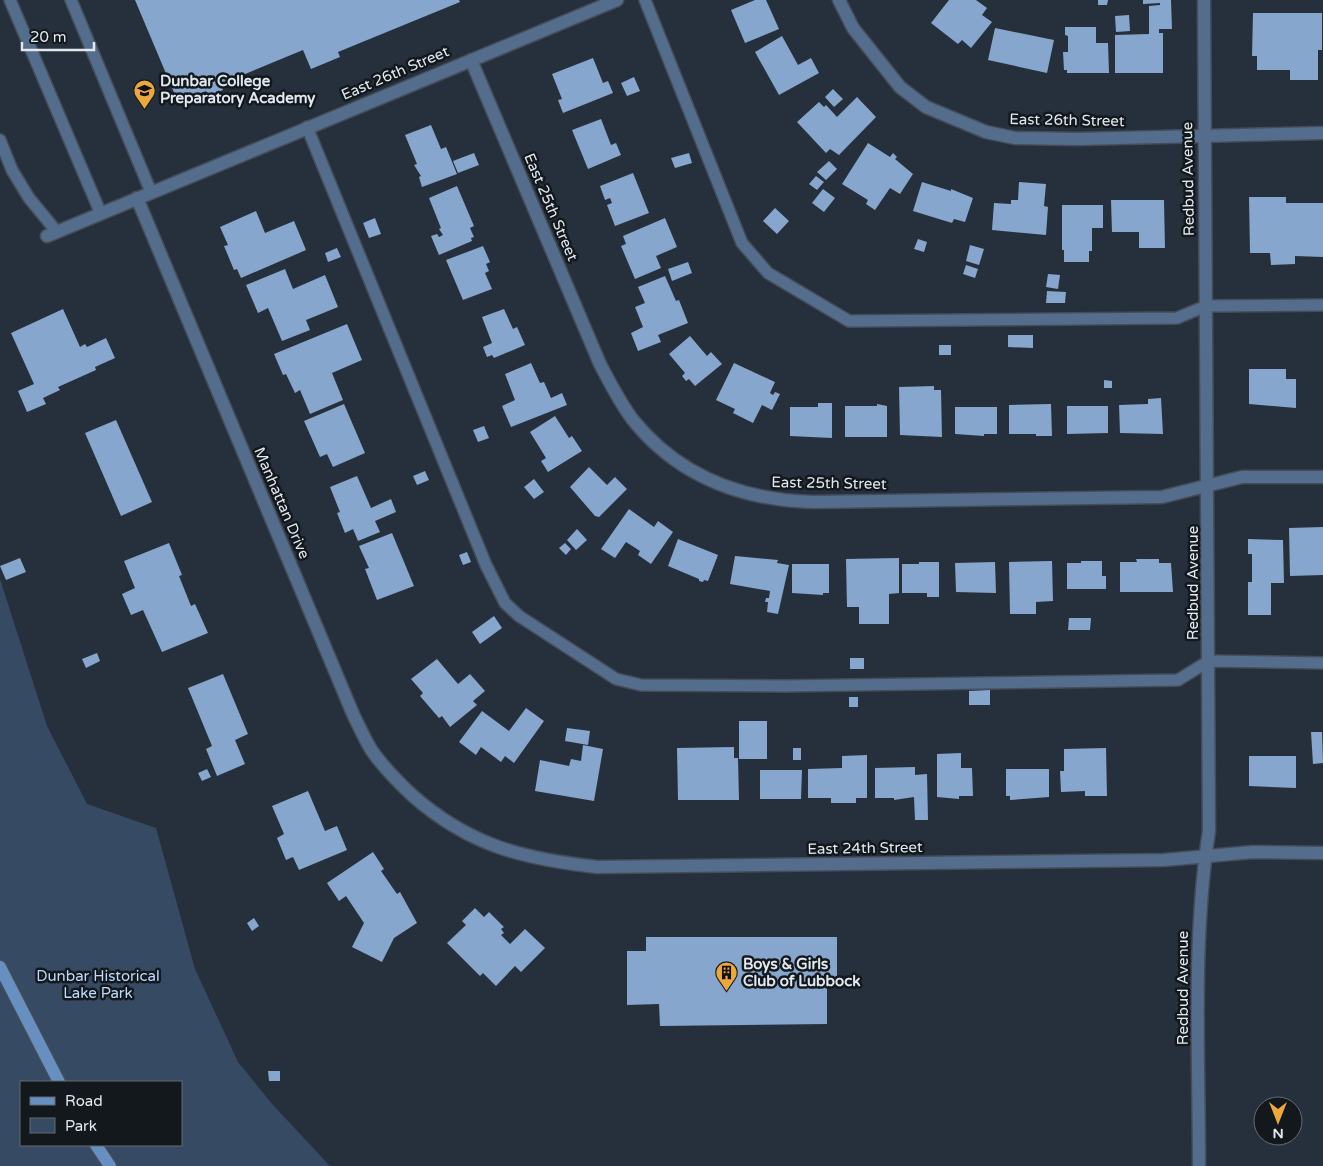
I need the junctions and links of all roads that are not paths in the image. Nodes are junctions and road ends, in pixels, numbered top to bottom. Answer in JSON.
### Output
{"nodes":[{"id":1,"x":10,"y":0,"type":"edge"},
{"id":2,"x":71,"y":0,"type":"edge"},
{"id":3,"x":618,"y":0,"type":"edge"},
{"id":4,"x":645,"y":0,"type":"edge"},
{"id":5,"x":840,"y":0,"type":"edge"},
{"id":6,"x":1204,"y":0,"type":"edge"},
{"id":7,"x":471,"y":60,"type":"junction"},
{"id":8,"x":307,"y":127,"type":"junction"},
{"id":9,"x":1323,"y":134,"type":"edge"},
{"id":10,"x":1204,"y":136,"type":"junction"},
{"id":11,"x":0,"y":140,"type":"edge"},
{"id":12,"x":151,"y":192,"type":"junction"},
{"id":13,"x":138,"y":198,"type":"junction"},
{"id":14,"x":101,"y":214,"type":"junction"},
{"id":15,"x":52,"y":234,"type":"joint"},
{"id":16,"x":1323,"y":305,"type":"edge"},
{"id":17,"x":1206,"y":306,"type":"junction"},
{"id":18,"x":1323,"y":477,"type":"edge"},
{"id":19,"x":1209,"y":486,"type":"junction"},
{"id":20,"x":1209,"y":662,"type":"junction"},
{"id":21,"x":1323,"y":663,"type":"edge"},
{"id":22,"x":422,"y":804,"type":"joint"},
{"id":23,"x":1323,"y":853,"type":"edge"},
{"id":24,"x":1205,"y":856,"type":"junction"},
{"id":25,"x":0,"y":967,"type":"edge"},
{"id":26,"x":58,"y":1081,"type":"edge"},
{"id":27,"x":97,"y":1146,"type":"edge"},
{"id":28,"x":110,"y":1166,"type":"edge"},
{"id":29,"x":1199,"y":1166,"type":"edge"}],
"edges":[{"from":1,"to":14,"type":"lane"},
{"from":2,"to":12,"type":"lane"},
{"from":3,"to":7,"type":"street","name":"East 26th Street"},
{"from":4,"to":17,"type":"lane"},
{"from":5,"to":10,"type":"street","name":"East 26th Street"},
{"from":6,"to":10,"type":"street","name":"Redbud Avenue"},
{"from":7,"to":8,"type":"street","name":"East 26th Street"},
{"from":7,"to":19,"type":"street","name":"East 25th Street"},
{"from":8,"to":12,"type":"street","name":"East 26th Street"},
{"from":8,"to":20,"type":"lane"},
{"from":9,"to":10,"type":"street","name":"East 26th Street"},
{"from":10,"to":17,"type":"street","name":"Redbud Avenue"},
{"from":11,"to":15,"type":"lane"},
{"from":12,"to":13,"type":"street","name":"East 26th Street"},
{"from":13,"to":14,"type":"street","name":"East 26th Street"},
{"from":13,"to":22,"type":"street","name":"Manhattan Drive"},
{"from":14,"to":15,"type":"street","name":"East 26th Street"},
{"from":16,"to":17,"type":"lane"},
{"from":17,"to":19,"type":"street","name":"Redbud Avenue"},
{"from":18,"to":19,"type":"street","name":"East 25th Street"},
{"from":19,"to":20,"type":"street","name":"Redbud Avenue"},
{"from":20,"to":21,"type":"lane"},
{"from":20,"to":24,"type":"street","name":"Redbud Avenue"},
{"from":22,"to":24,"type":"street","name":"East 24th Street"},
{"from":23,"to":24,"type":"street","name":"East 24th Street"},
{"from":24,"to":29,"type":"street","name":"Redbud Avenue"},
{"from":25,"to":26,"type":"street"},
{"from":27,"to":28,"type":"street"}]}
